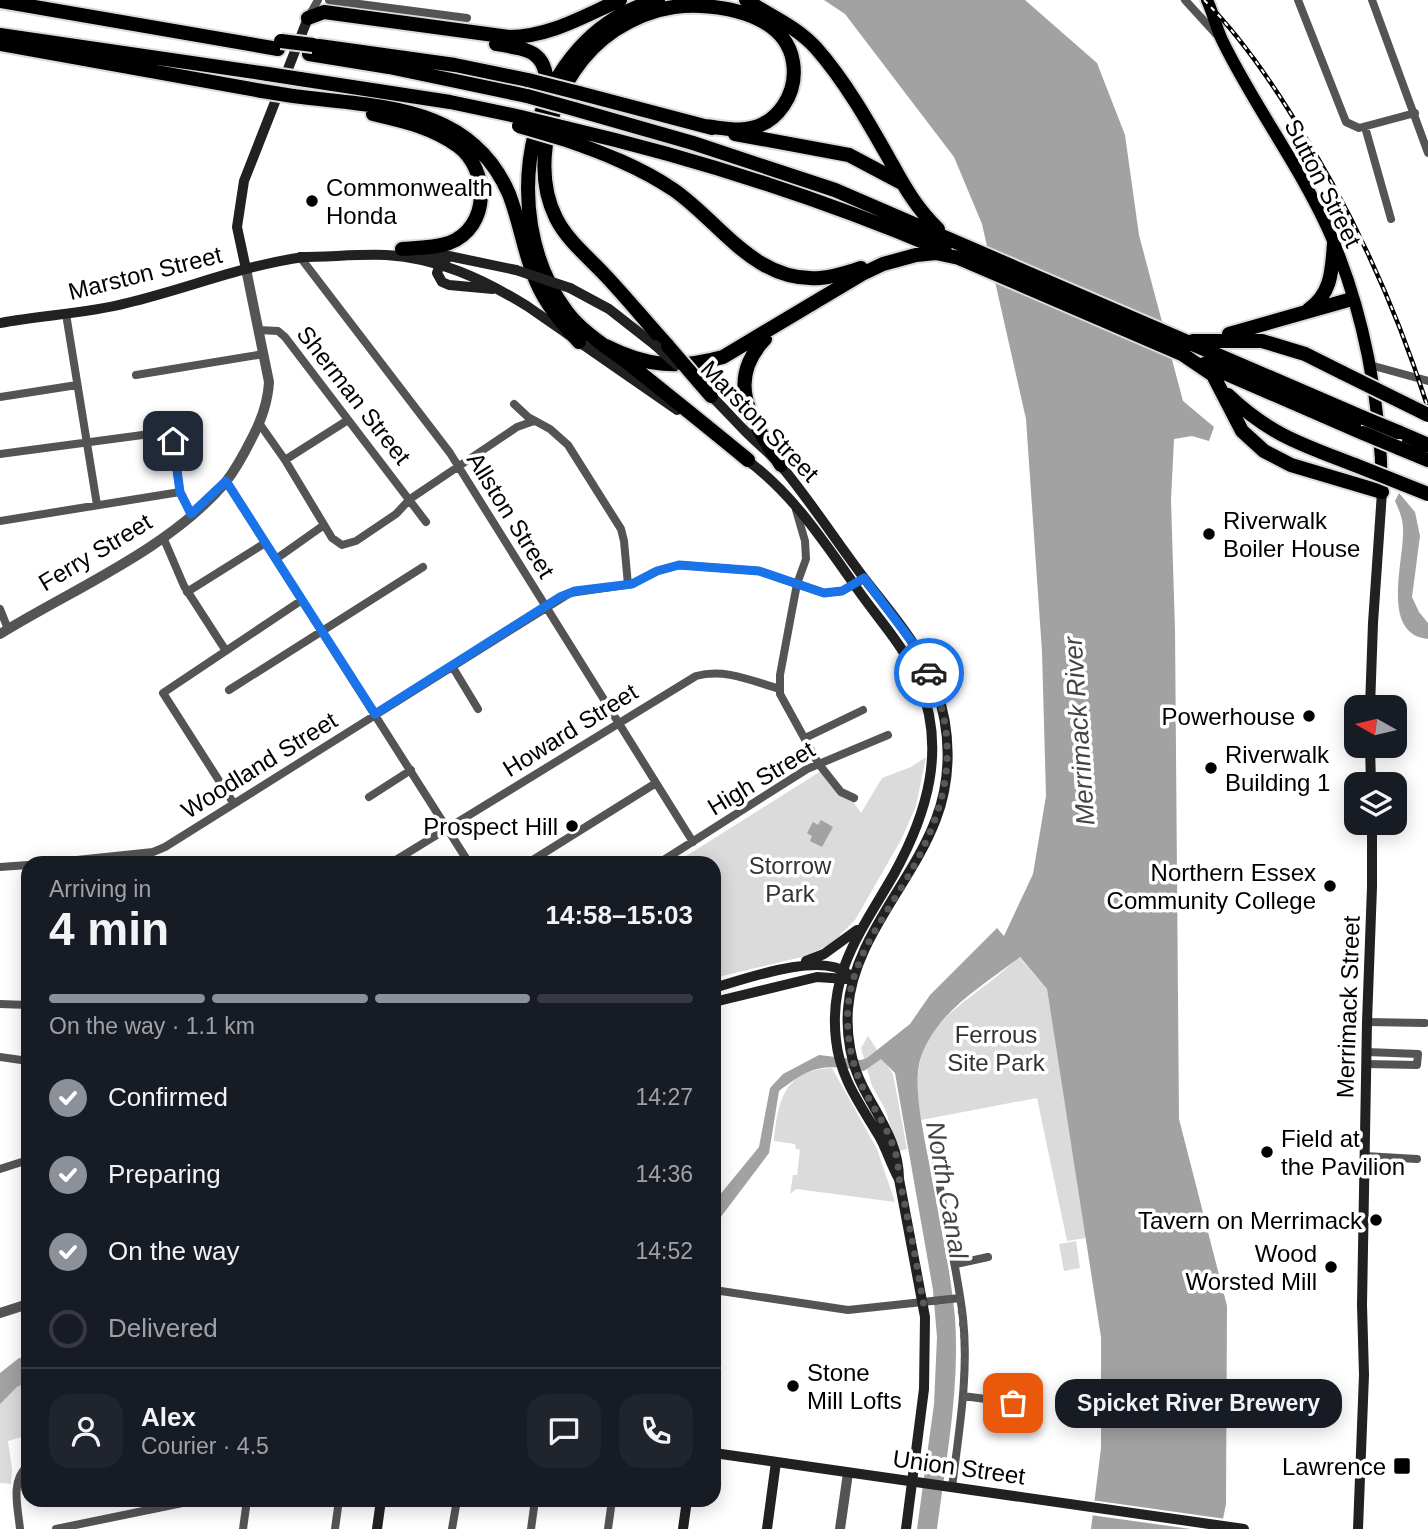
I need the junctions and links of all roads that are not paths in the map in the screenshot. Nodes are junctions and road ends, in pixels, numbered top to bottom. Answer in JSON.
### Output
{"nodes":[{"id":1,"x":318,"y":0,"type":"edge"},
{"id":2,"x":329,"y":0,"type":"edge"},
{"id":3,"x":620,"y":0,"type":"edge"},
{"id":4,"x":658,"y":0,"type":"edge"},
{"id":5,"x":731,"y":0,"type":"edge"},
{"id":6,"x":1185,"y":0,"type":"edge"},
{"id":7,"x":1207,"y":0,"type":"edge"},
{"id":8,"x":1298,"y":0,"type":"edge"},
{"id":9,"x":1372,"y":0,"type":"edge"},
{"id":10,"x":0,"y":1,"type":"edge"},
{"id":11,"x":749,"y":2,"type":"edge"},
{"id":12,"x":308,"y":18,"type":"junction"},
{"id":13,"x":467,"y":19,"type":"dead end"},
{"id":14,"x":0,"y":35,"type":"edge"},
{"id":15,"x":1223,"y":41,"type":"junction"},
{"id":16,"x":0,"y":44,"type":"edge"},
{"id":17,"x":311,"y":50,"type":"junction"},
{"id":18,"x":547,"y":95,"type":"junction"},
{"id":19,"x":293,"y":96,"type":"junction"},
{"id":20,"x":1415,"y":113,"type":"junction"},
{"id":21,"x":704,"y":126,"type":"junction"},
{"id":22,"x":1365,"y":127,"type":"junction"},
{"id":23,"x":564,"y":133,"type":"junction"},
{"id":24,"x":1427,"y":141,"type":"edge"},
{"id":25,"x":1428,"y":153,"type":"edge"},
{"id":26,"x":900,"y":182,"type":"junction"},
{"id":27,"x":1391,"y":219,"type":"dead end"},
{"id":28,"x":1334,"y":243,"type":"junction"},
{"id":29,"x":402,"y":249,"type":"junction"},
{"id":30,"x":300,"y":257,"type":"junction"},
{"id":31,"x":462,"y":258,"type":"junction"},
{"id":32,"x":440,"y":264,"type":"junction"},
{"id":33,"x":883,"y":264,"type":"junction"},
{"id":34,"x":246,"y":269,"type":"junction"},
{"id":35,"x":504,"y":292,"type":"junction"},
{"id":36,"x":1352,"y":299,"type":"junction"},
{"id":37,"x":66,"y":314,"type":"junction"},
{"id":38,"x":1300,"y":315,"type":"junction"},
{"id":39,"x":0,"y":323,"type":"edge"},
{"id":40,"x":779,"y":324,"type":"junction"},
{"id":41,"x":259,"y":330,"type":"junction"},
{"id":42,"x":1210,"y":341,"type":"junction"},
{"id":43,"x":579,"y":342,"type":"junction"},
{"id":44,"x":662,"y":345,"type":"junction"},
{"id":45,"x":606,"y":346,"type":"junction"},
{"id":46,"x":1185,"y":347,"type":"junction"},
{"id":47,"x":264,"y":354,"type":"junction"},
{"id":48,"x":1370,"y":365,"type":"junction"},
{"id":49,"x":1229,"y":367,"type":"junction"},
{"id":50,"x":136,"y":374,"type":"dead end"},
{"id":51,"x":1428,"y":381,"type":"edge"},
{"id":52,"x":77,"y":384,"type":"junction"},
{"id":53,"x":1222,"y":390,"type":"junction"},
{"id":54,"x":712,"y":396,"type":"joint"},
{"id":55,"x":0,"y":397,"type":"edge"},
{"id":56,"x":514,"y":404,"type":"dead end"},
{"id":57,"x":1428,"y":415,"type":"edge"},
{"id":58,"x":348,"y":420,"type":"junction"},
{"id":59,"x":534,"y":421,"type":"junction"},
{"id":60,"x":259,"y":424,"type":"junction"},
{"id":61,"x":87,"y":444,"type":"junction"},
{"id":62,"x":1428,"y":445,"type":"edge"},
{"id":63,"x":1408,"y":446,"type":"junction"},
{"id":64,"x":0,"y":454,"type":"edge"},
{"id":65,"x":285,"y":460,"type":"junction"},
{"id":66,"x":748,"y":460,"type":"junction"},
{"id":67,"x":1428,"y":460,"type":"edge"},
{"id":68,"x":780,"y":465,"type":"junction"},
{"id":69,"x":459,"y":466,"type":"junction"},
{"id":70,"x":226,"y":481,"type":"junction"},
{"id":71,"x":180,"y":492,"type":"junction"},
{"id":72,"x":1382,"y":492,"type":"junction"},
{"id":73,"x":1428,"y":494,"type":"edge"},
{"id":74,"x":410,"y":499,"type":"junction"},
{"id":75,"x":792,"y":501,"type":"junction"},
{"id":76,"x":97,"y":505,"type":"junction"},
{"id":77,"x":191,"y":514,"type":"junction"},
{"id":78,"x":0,"y":521,"type":"edge"},
{"id":79,"x":426,"y":522,"type":"dead end"},
{"id":80,"x":324,"y":525,"type":"junction"},
{"id":81,"x":163,"y":537,"type":"junction"},
{"id":82,"x":265,"y":543,"type":"junction"},
{"id":83,"x":276,"y":559,"type":"junction"},
{"id":84,"x":423,"y":568,"type":"dead end"},
{"id":85,"x":859,"y":581,"type":"junction"},
{"id":86,"x":797,"y":584,"type":"junction"},
{"id":87,"x":628,"y":585,"type":"junction"},
{"id":88,"x":187,"y":592,"type":"junction"},
{"id":89,"x":302,"y":600,"type":"junction"},
{"id":90,"x":546,"y":606,"type":"junction"},
{"id":91,"x":0,"y":609,"type":"edge"},
{"id":92,"x":4,"y":631,"type":"edge"},
{"id":93,"x":321,"y":631,"type":"junction"},
{"id":94,"x":226,"y":651,"type":"junction"},
{"id":95,"x":452,"y":666,"type":"junction"},
{"id":96,"x":229,"y":690,"type":"dead end"},
{"id":97,"x":780,"y":690,"type":"junction"},
{"id":98,"x":1370,"y":695,"type":"edge"},
{"id":99,"x":478,"y":709,"type":"dead end"},
{"id":100,"x":863,"y":710,"type":"dead end"},
{"id":101,"x":375,"y":714,"type":"junction"},
{"id":102,"x":618,"y":722,"type":"junction"},
{"id":103,"x":888,"y":735,"type":"dead end"},
{"id":104,"x":805,"y":738,"type":"junction"},
{"id":105,"x":818,"y":763,"type":"junction"},
{"id":106,"x":411,"y":771,"type":"junction"},
{"id":107,"x":656,"y":783,"type":"junction"},
{"id":108,"x":369,"y":797,"type":"dead end"},
{"id":109,"x":854,"y":798,"type":"dead end"},
{"id":110,"x":234,"y":804,"type":"junction"},
{"id":111,"x":447,"y":829,"type":"junction"},
{"id":112,"x":1372,"y":835,"type":"edge"},
{"id":113,"x":693,"y":842,"type":"junction"},
{"id":114,"x":116,"y":856,"type":"edge"},
{"id":115,"x":403,"y":856,"type":"edge"},
{"id":116,"x":464,"y":856,"type":"edge"},
{"id":117,"x":539,"y":856,"type":"edge"},
{"id":118,"x":670,"y":856,"type":"edge"},
{"id":119,"x":21,"y":866,"type":"edge"},
{"id":120,"x":0,"y":867,"type":"edge"},
{"id":121,"x":862,"y":926,"type":"junction"},
{"id":122,"x":793,"y":967,"type":"junction"},
{"id":123,"x":841,"y":974,"type":"junction"},
{"id":124,"x":852,"y":978,"type":"junction"},
{"id":125,"x":721,"y":986,"type":"edge"},
{"id":126,"x":721,"y":1000,"type":"edge"},
{"id":127,"x":0,"y":1004,"type":"edge"},
{"id":128,"x":21,"y":1004,"type":"edge"},
{"id":129,"x":1367,"y":1022,"type":"junction"},
{"id":130,"x":1425,"y":1023,"type":"dead end"},
{"id":131,"x":1367,"y":1052,"type":"junction"},
{"id":132,"x":0,"y":1057,"type":"edge"},
{"id":133,"x":21,"y":1060,"type":"edge"},
{"id":134,"x":1366,"y":1064,"type":"junction"},
{"id":135,"x":934,"y":1133,"type":"dead end"},
{"id":136,"x":1365,"y":1156,"type":"junction"},
{"id":137,"x":1417,"y":1159,"type":"dead end"},
{"id":138,"x":21,"y":1162,"type":"edge"},
{"id":139,"x":0,"y":1170,"type":"edge"},
{"id":140,"x":899,"y":1179,"type":"junction"},
{"id":141,"x":988,"y":1257,"type":"dead end"},
{"id":142,"x":956,"y":1264,"type":"junction"},
{"id":143,"x":721,"y":1291,"type":"edge"},
{"id":144,"x":957,"y":1299,"type":"junction"},
{"id":145,"x":928,"y":1303,"type":"junction"},
{"id":146,"x":21,"y":1306,"type":"edge"},
{"id":147,"x":0,"y":1313,"type":"edge"},
{"id":148,"x":963,"y":1396,"type":"junction"},
{"id":149,"x":1038,"y":1406,"type":"dead end"},
{"id":150,"x":721,"y":1454,"type":"edge"},
{"id":151,"x":776,"y":1462,"type":"junction"},
{"id":152,"x":21,"y":1472,"type":"edge"},
{"id":153,"x":848,"y":1473,"type":"junction"},
{"id":154,"x":917,"y":1483,"type":"junction"},
{"id":155,"x":949,"y":1487,"type":"junction"},
{"id":156,"x":155,"y":1507,"type":"edge"},
{"id":157,"x":247,"y":1507,"type":"edge"},
{"id":158,"x":339,"y":1507,"type":"edge"},
{"id":159,"x":380,"y":1507,"type":"edge"},
{"id":160,"x":456,"y":1507,"type":"edge"},
{"id":161,"x":534,"y":1507,"type":"edge"},
{"id":162,"x":611,"y":1507,"type":"edge"},
{"id":163,"x":686,"y":1507,"type":"edge"},
{"id":164,"x":20,"y":1529,"type":"edge"},
{"id":165,"x":56,"y":1529,"type":"edge"},
{"id":166,"x":245,"y":1529,"type":"edge"},
{"id":167,"x":335,"y":1529,"type":"edge"},
{"id":168,"x":377,"y":1529,"type":"edge"},
{"id":169,"x":453,"y":1529,"type":"edge"},
{"id":170,"x":531,"y":1529,"type":"edge"},
{"id":171,"x":608,"y":1529,"type":"edge"},
{"id":172,"x":683,"y":1529,"type":"edge"},
{"id":173,"x":767,"y":1529,"type":"edge"},
{"id":174,"x":840,"y":1529,"type":"edge"},
{"id":175,"x":906,"y":1529,"type":"edge"},
{"id":176,"x":1244,"y":1529,"type":"edge"},
{"id":177,"x":1358,"y":1529,"type":"edge"}],
"edges":[{"from":1,"to":12,"type":"street"},
{"from":2,"to":13,"type":"street"},
{"from":3,"to":12,"type":"highway"},
{"from":4,"to":18,"type":"highway"},
{"from":5,"to":11,"type":"highway"},
{"from":6,"to":15,"type":"street"},
{"from":7,"to":15,"type":"highway","name":"Sutton Street"},
{"from":8,"to":22,"type":"street"},
{"from":9,"to":20,"type":"street"},
{"from":10,"to":17,"type":"highway"},
{"from":11,"to":26,"type":"highway"},
{"from":12,"to":18,"type":"highway"},
{"from":12,"to":34,"type":"main road"},
{"from":14,"to":23,"type":"highway","bridge":true},
{"from":15,"to":28,"type":"highway","name":"Sutton Street"},
{"from":16,"to":19,"type":"highway","bridge":true},
{"from":17,"to":21,"type":"highway","bridge":true},
{"from":17,"to":49,"type":"highway","bridge":true},
{"from":18,"to":45,"type":"highway"},
{"from":19,"to":29,"type":"highway"},
{"from":19,"to":43,"type":"highway"},
{"from":20,"to":22,"type":"street"},
{"from":20,"to":24,"type":"street"},
{"from":21,"to":26,"type":"highway"},
{"from":21,"to":44,"type":"highway"},
{"from":22,"to":27,"type":"street"},
{"from":23,"to":33,"type":"highway"},
{"from":23,"to":49,"type":"highway"},
{"from":24,"to":25,"type":"street"},
{"from":26,"to":46,"type":"highway"},
{"from":28,"to":36,"type":"highway","name":"Sutton Street"},
{"from":28,"to":38,"type":"highway"},
{"from":29,"to":30,"type":"main road","name":"Marston Street"},
{"from":29,"to":31,"type":"main road","name":"Marston Street"},
{"from":30,"to":32,"type":"main road","name":"Marston Street"},
{"from":30,"to":34,"type":"main road","name":"Marston Street"},
{"from":30,"to":69,"type":"street","name":"Allston Street"},
{"from":31,"to":32,"type":"main road"},
{"from":31,"to":44,"type":"main road","name":"Marston Street","bridge":true},
{"from":32,"to":35,"type":"main road","name":"Marston Street"},
{"from":32,"to":35,"type":"main road"},
{"from":33,"to":40,"type":"highway"},
{"from":33,"to":46,"type":"highway"},
{"from":34,"to":37,"type":"main road","name":"Marston Street"},
{"from":34,"to":41,"type":"street","name":"Ferry Street"},
{"from":35,"to":43,"type":"main road","name":"Marston Street"},
{"from":36,"to":38,"type":"highway"},
{"from":36,"to":48,"type":"highway","name":"Sutton Street"},
{"from":37,"to":39,"type":"main road","name":"Marston Street"},
{"from":37,"to":52,"type":"street"},
{"from":38,"to":42,"type":"highway"},
{"from":40,"to":45,"type":"highway"},
{"from":40,"to":68,"type":"highway"},
{"from":41,"to":47,"type":"street","name":"Ferry Street"},
{"from":41,"to":58,"type":"street","name":"Sherman Street"},
{"from":42,"to":46,"type":"highway"},
{"from":42,"to":57,"type":"highway","bridge":true},
{"from":43,"to":66,"type":"main road","name":"Marston Street"},
{"from":44,"to":54,"type":"highway","bridge":true},
{"from":45,"to":66,"type":"highway"},
{"from":46,"to":53,"type":"highway"},
{"from":47,"to":50,"type":"street"},
{"from":47,"to":60,"type":"street","name":"Ferry Street"},
{"from":48,"to":51,"type":"street"},
{"from":48,"to":72,"type":"highway","name":"Sutton Street"},
{"from":49,"to":63,"type":"highway","bridge":true},
{"from":49,"to":63,"type":"highway","bridge":true},
{"from":52,"to":55,"type":"street"},
{"from":52,"to":61,"type":"street"},
{"from":53,"to":72,"type":"highway"},
{"from":53,"to":73,"type":"highway","bridge":true},
{"from":54,"to":68,"type":"main road","name":"Marston Street"},
{"from":56,"to":59,"type":"street"},
{"from":58,"to":65,"type":"street"},
{"from":58,"to":74,"type":"street","name":"Sherman Street"},
{"from":59,"to":69,"type":"street"},
{"from":59,"to":87,"type":"street"},
{"from":60,"to":65,"type":"street"},
{"from":60,"to":70,"type":"street","name":"Ferry Street"},
{"from":61,"to":64,"type":"street"},
{"from":61,"to":71,"type":"street"},
{"from":61,"to":76,"type":"street"},
{"from":62,"to":63,"type":"highway"},
{"from":63,"to":67,"type":"highway"},
{"from":65,"to":80,"type":"street"},
{"from":66,"to":75,"type":"main road","name":"Marston Street"},
{"from":68,"to":85,"type":"main road","name":"Marston Street"},
{"from":69,"to":74,"type":"street"},
{"from":69,"to":90,"type":"street","name":"Allston Street"},
{"from":70,"to":77,"type":"street","name":"Ferry Street"},
{"from":70,"to":82,"type":"street"},
{"from":71,"to":76,"type":"street"},
{"from":71,"to":77,"type":"street"},
{"from":72,"to":98,"type":"main road"},
{"from":74,"to":79,"type":"street","name":"Sherman Street"},
{"from":74,"to":80,"type":"street"},
{"from":75,"to":85,"type":"main road","name":"Marston Street"},
{"from":75,"to":86,"type":"street"},
{"from":76,"to":78,"type":"street"},
{"from":77,"to":81,"type":"street","name":"Ferry Street"},
{"from":80,"to":83,"type":"street"},
{"from":81,"to":88,"type":"street"},
{"from":81,"to":92,"type":"street","name":"Ferry Street"},
{"from":82,"to":83,"type":"street"},
{"from":82,"to":88,"type":"street"},
{"from":83,"to":89,"type":"street"},
{"from":84,"to":93,"type":"street"},
{"from":85,"to":86,"type":"street","name":"Woodland Street"},
{"from":85,"to":121,"type":"main road","name":"Marston Street"},
{"from":85,"to":124,"type":"main road","name":"Marston Street"},
{"from":86,"to":87,"type":"street","name":"Woodland Street"},
{"from":86,"to":97,"type":"street"},
{"from":87,"to":90,"type":"street","name":"Woodland Street"},
{"from":88,"to":94,"type":"street"},
{"from":89,"to":93,"type":"street"},
{"from":89,"to":94,"type":"street"},
{"from":90,"to":95,"type":"street","name":"Woodland Street"},
{"from":90,"to":102,"type":"street","name":"Allston Street"},
{"from":91,"to":92,"type":"street"},
{"from":93,"to":96,"type":"street"},
{"from":93,"to":101,"type":"street"},
{"from":94,"to":110,"type":"street"},
{"from":95,"to":99,"type":"street"},
{"from":95,"to":101,"type":"street","name":"Woodland Street"},
{"from":97,"to":102,"type":"street","name":"Howard Street"},
{"from":97,"to":104,"type":"street"},
{"from":100,"to":104,"type":"street"},
{"from":101,"to":106,"type":"street"},
{"from":101,"to":110,"type":"street","name":"Woodland Street"},
{"from":102,"to":107,"type":"street","name":"Allston Street"},
{"from":102,"to":111,"type":"street","name":"Howard Street"},
{"from":103,"to":105,"type":"street","name":"High Street"},
{"from":104,"to":105,"type":"street"},
{"from":105,"to":109,"type":"street"},
{"from":105,"to":113,"type":"street","name":"High Street"},
{"from":106,"to":108,"type":"street"},
{"from":106,"to":111,"type":"street"},
{"from":107,"to":113,"type":"street","name":"Allston Street"},
{"from":107,"to":117,"type":"street"},
{"from":110,"to":114,"type":"street","name":"Woodland Street"},
{"from":111,"to":115,"type":"street","name":"Howard Street"},
{"from":111,"to":116,"type":"street"},
{"from":112,"to":129,"type":"main road","name":"Merrimack Street"},
{"from":113,"to":118,"type":"street","name":"High Street"},
{"from":119,"to":120,"type":"street"},
{"from":121,"to":122,"type":"main road"},
{"from":121,"to":123,"type":"main road","name":"Marston Street"},
{"from":122,"to":123,"type":"main road"},
{"from":122,"to":125,"type":"main road"},
{"from":123,"to":124,"type":"main road"},
{"from":123,"to":126,"type":"main road"},
{"from":123,"to":140,"type":"main road","name":"Marston Street"},
{"from":124,"to":140,"type":"main road","name":"Marston Street"},
{"from":127,"to":128,"type":"street"},
{"from":129,"to":130,"type":"street"},
{"from":129,"to":131,"type":"main road","name":"Merrimack Street"},
{"from":131,"to":134,"type":"main road","name":"Merrimack Street"},
{"from":131,"to":134,"type":"street"},
{"from":132,"to":133,"type":"street"},
{"from":134,"to":136,"type":"main road","name":"Merrimack Street"},
{"from":135,"to":142,"type":"street"},
{"from":136,"to":137,"type":"street"},
{"from":136,"to":177,"type":"main road","name":"Merrimack Street"},
{"from":138,"to":139,"type":"street"},
{"from":140,"to":145,"type":"main road"},
{"from":141,"to":142,"type":"street"},
{"from":142,"to":144,"type":"street"},
{"from":143,"to":145,"type":"street"},
{"from":144,"to":145,"type":"street"},
{"from":144,"to":148,"type":"street"},
{"from":145,"to":154,"type":"main road"},
{"from":146,"to":147,"type":"street"},
{"from":148,"to":149,"type":"street"},
{"from":148,"to":155,"type":"street"},
{"from":150,"to":151,"type":"main road","name":"Union Street"},
{"from":151,"to":153,"type":"main road","name":"Union Street"},
{"from":151,"to":173,"type":"main road"},
{"from":152,"to":164,"type":"street"},
{"from":153,"to":154,"type":"main road","name":"Union Street"},
{"from":153,"to":174,"type":"street"},
{"from":154,"to":155,"type":"main road","name":"Union Street"},
{"from":154,"to":175,"type":"main road"},
{"from":155,"to":176,"type":"main road","name":"Union Street"},
{"from":156,"to":165,"type":"street"},
{"from":157,"to":166,"type":"street"},
{"from":158,"to":167,"type":"street"},
{"from":159,"to":168,"type":"main road"},
{"from":160,"to":169,"type":"street"},
{"from":161,"to":170,"type":"street"},
{"from":162,"to":171,"type":"street"},
{"from":163,"to":172,"type":"main road"}]}
